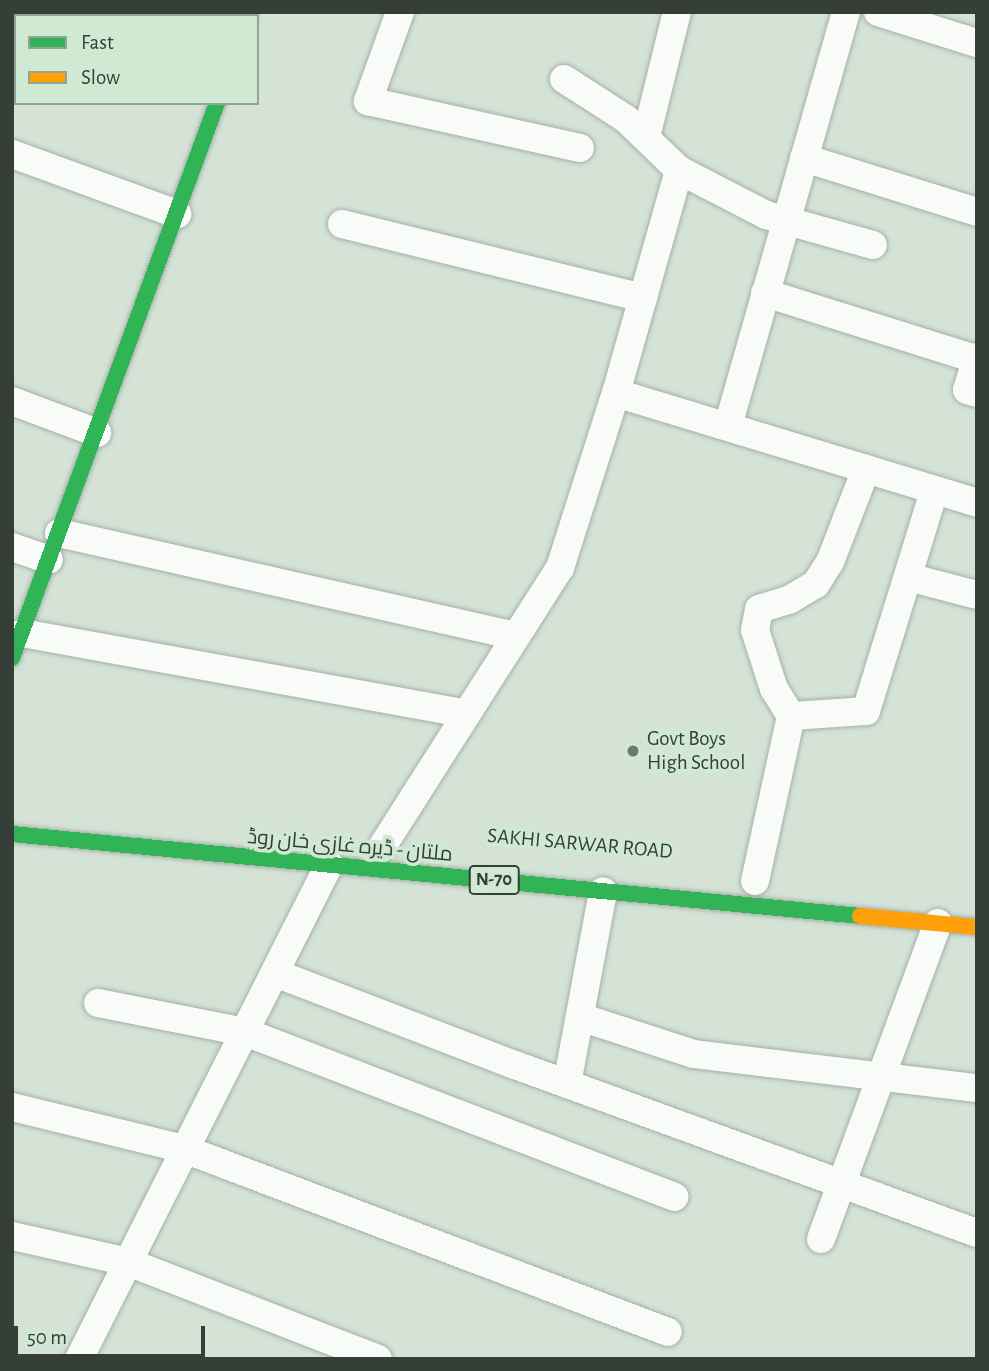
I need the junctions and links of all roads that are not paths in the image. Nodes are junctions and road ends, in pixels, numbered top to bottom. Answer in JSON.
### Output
{"nodes":[{"id":1,"x":400,"y":12,"type":"edge"},
{"id":2,"x":677,"y":12,"type":"edge"},
{"id":3,"x":846,"y":12,"type":"edge"},
{"id":4,"x":878,"y":12,"type":"edge"},
{"id":5,"x":977,"y":43,"type":"edge"},
{"id":6,"x":564,"y":79,"type":"dead end"},
{"id":7,"x":216,"y":105,"type":"edge"},
{"id":8,"x":646,"y":137,"type":"junction"},
{"id":9,"x":580,"y":148,"type":"dead end"},
{"id":10,"x":12,"y":154,"type":"edge"},
{"id":11,"x":804,"y":158,"type":"junction"},
{"id":12,"x":679,"y":170,"type":"junction"},
{"id":13,"x":977,"y":212,"type":"edge"},
{"id":14,"x":177,"y":214,"type":"junction"},
{"id":15,"x":785,"y":220,"type":"junction"},
{"id":16,"x":342,"y":224,"type":"dead end"},
{"id":17,"x":873,"y":245,"type":"dead end"},
{"id":18,"x":765,"y":293,"type":"junction"},
{"id":19,"x":643,"y":298,"type":"junction"},
{"id":20,"x":976,"y":358,"type":"edge"},
{"id":21,"x":616,"y":393,"type":"junction"},
{"id":22,"x":977,"y":393,"type":"edge"},
{"id":23,"x":12,"y":401,"type":"edge"},
{"id":24,"x":728,"y":426,"type":"junction"},
{"id":25,"x":96,"y":433,"type":"junction"},
{"id":26,"x":866,"y":469,"type":"junction"},
{"id":27,"x":934,"y":491,"type":"junction"},
{"id":28,"x":977,"y":503,"type":"edge"},
{"id":29,"x":59,"y":533,"type":"junction"},
{"id":30,"x":12,"y":547,"type":"edge"},
{"id":31,"x":49,"y":561,"type":"junction"},
{"id":32,"x":908,"y":577,"type":"junction"},
{"id":33,"x":977,"y":594,"type":"edge"},
{"id":34,"x":516,"y":636,"type":"junction"},
{"id":35,"x":17,"y":646,"type":"edge"},
{"id":36,"x":467,"y":714,"type":"junction"},
{"id":37,"x":791,"y":716,"type":"junction"},
{"id":38,"x":12,"y":834,"type":"edge"},
{"id":39,"x":236,"y":834,"type":"dead end"},
{"id":40,"x":382,"y":847,"type":"dead end"},
{"id":41,"x":234,"y":856,"type":"junction"},
{"id":42,"x":329,"y":865,"type":"junction"},
{"id":43,"x":755,"y":881,"type":"dead end"},
{"id":44,"x":603,"y":891,"type":"junction"},
{"id":45,"x":938,"y":923,"type":"junction"},
{"id":46,"x":977,"y":927,"type":"edge"},
{"id":47,"x":275,"y":973,"type":"junction"},
{"id":48,"x":97,"y":1003,"type":"dead end"},
{"id":49,"x":580,"y":1017,"type":"junction"},
{"id":50,"x":245,"y":1032,"type":"junction"},
{"id":51,"x":883,"y":1078,"type":"junction"},
{"id":52,"x":567,"y":1084,"type":"junction"},
{"id":53,"x":977,"y":1088,"type":"edge"},
{"id":54,"x":12,"y":1107,"type":"edge"},
{"id":55,"x":184,"y":1149,"type":"junction"},
{"id":56,"x":842,"y":1186,"type":"junction"},
{"id":57,"x":674,"y":1197,"type":"dead end"},
{"id":58,"x":977,"y":1233,"type":"edge"},
{"id":59,"x":12,"y":1236,"type":"edge"},
{"id":60,"x":821,"y":1238,"type":"dead end"},
{"id":61,"x":128,"y":1262,"type":"junction"},
{"id":62,"x":668,"y":1332,"type":"dead end"},
{"id":63,"x":79,"y":1359,"type":"edge"},
{"id":64,"x":378,"y":1359,"type":"edge"}],
"edges":[{"from":1,"to":9,"type":"street"},
{"from":2,"to":8,"type":"street"},
{"from":3,"to":11,"type":"street"},
{"from":4,"to":5,"type":"street"},
{"from":6,"to":8,"type":"street"},
{"from":7,"to":14,"type":"main road"},
{"from":8,"to":12,"type":"street"},
{"from":10,"to":14,"type":"street"},
{"from":11,"to":13,"type":"street"},
{"from":11,"to":15,"type":"street"},
{"from":12,"to":15,"type":"street"},
{"from":12,"to":19,"type":"street"},
{"from":14,"to":25,"type":"main road"},
{"from":15,"to":17,"type":"street"},
{"from":15,"to":18,"type":"street"},
{"from":16,"to":19,"type":"street"},
{"from":18,"to":20,"type":"street"},
{"from":18,"to":24,"type":"street"},
{"from":19,"to":21,"type":"street"},
{"from":20,"to":22,"type":"street"},
{"from":21,"to":24,"type":"street"},
{"from":21,"to":34,"type":"street"},
{"from":23,"to":25,"type":"street"},
{"from":24,"to":26,"type":"street"},
{"from":25,"to":29,"type":"main road"},
{"from":26,"to":27,"type":"street"},
{"from":26,"to":37,"type":"street"},
{"from":27,"to":28,"type":"street"},
{"from":27,"to":32,"type":"street"},
{"from":29,"to":31,"type":"main road"},
{"from":29,"to":34,"type":"street"},
{"from":30,"to":31,"type":"street"},
{"from":31,"to":35,"type":"main road"},
{"from":32,"to":33,"type":"street"},
{"from":32,"to":37,"type":"street"},
{"from":34,"to":36,"type":"street"},
{"from":35,"to":36,"type":"street"},
{"from":36,"to":40,"type":"street"},
{"from":37,"to":43,"type":"street"},
{"from":38,"to":41,"type":"main road","name":"ملتان - ڈیرہ غازی خان روڈ","number":"N-70"},
{"from":39,"to":41,"type":"main road"},
{"from":41,"to":42,"type":"main road","name":"ملتان - ڈیرہ غازی خان روڈ","number":"N-70"},
{"from":42,"to":44,"type":"main road","name":"ملتان - ڈیرہ غازی خان روڈ","number":"N-70"},
{"from":42,"to":47,"type":"street"},
{"from":44,"to":45,"type":"main road","name":"ملتان - ڈیرہ غازی خان روڈ","number":"N-70"},
{"from":44,"to":49,"type":"street"},
{"from":45,"to":46,"type":"main road","name":"ملتان - ڈیرہ غازی خان روڈ","number":"N-70"},
{"from":45,"to":51,"type":"street"},
{"from":47,"to":50,"type":"street"},
{"from":47,"to":52,"type":"street"},
{"from":48,"to":50,"type":"street"},
{"from":49,"to":51,"type":"street"},
{"from":49,"to":52,"type":"street"},
{"from":50,"to":55,"type":"street"},
{"from":50,"to":57,"type":"street"},
{"from":51,"to":53,"type":"street"},
{"from":51,"to":56,"type":"street"},
{"from":52,"to":56,"type":"street"},
{"from":54,"to":55,"type":"street"},
{"from":55,"to":61,"type":"street"},
{"from":55,"to":62,"type":"street"},
{"from":56,"to":58,"type":"street"},
{"from":56,"to":60,"type":"street"},
{"from":59,"to":61,"type":"street"},
{"from":61,"to":63,"type":"street"},
{"from":61,"to":64,"type":"street"}]}
